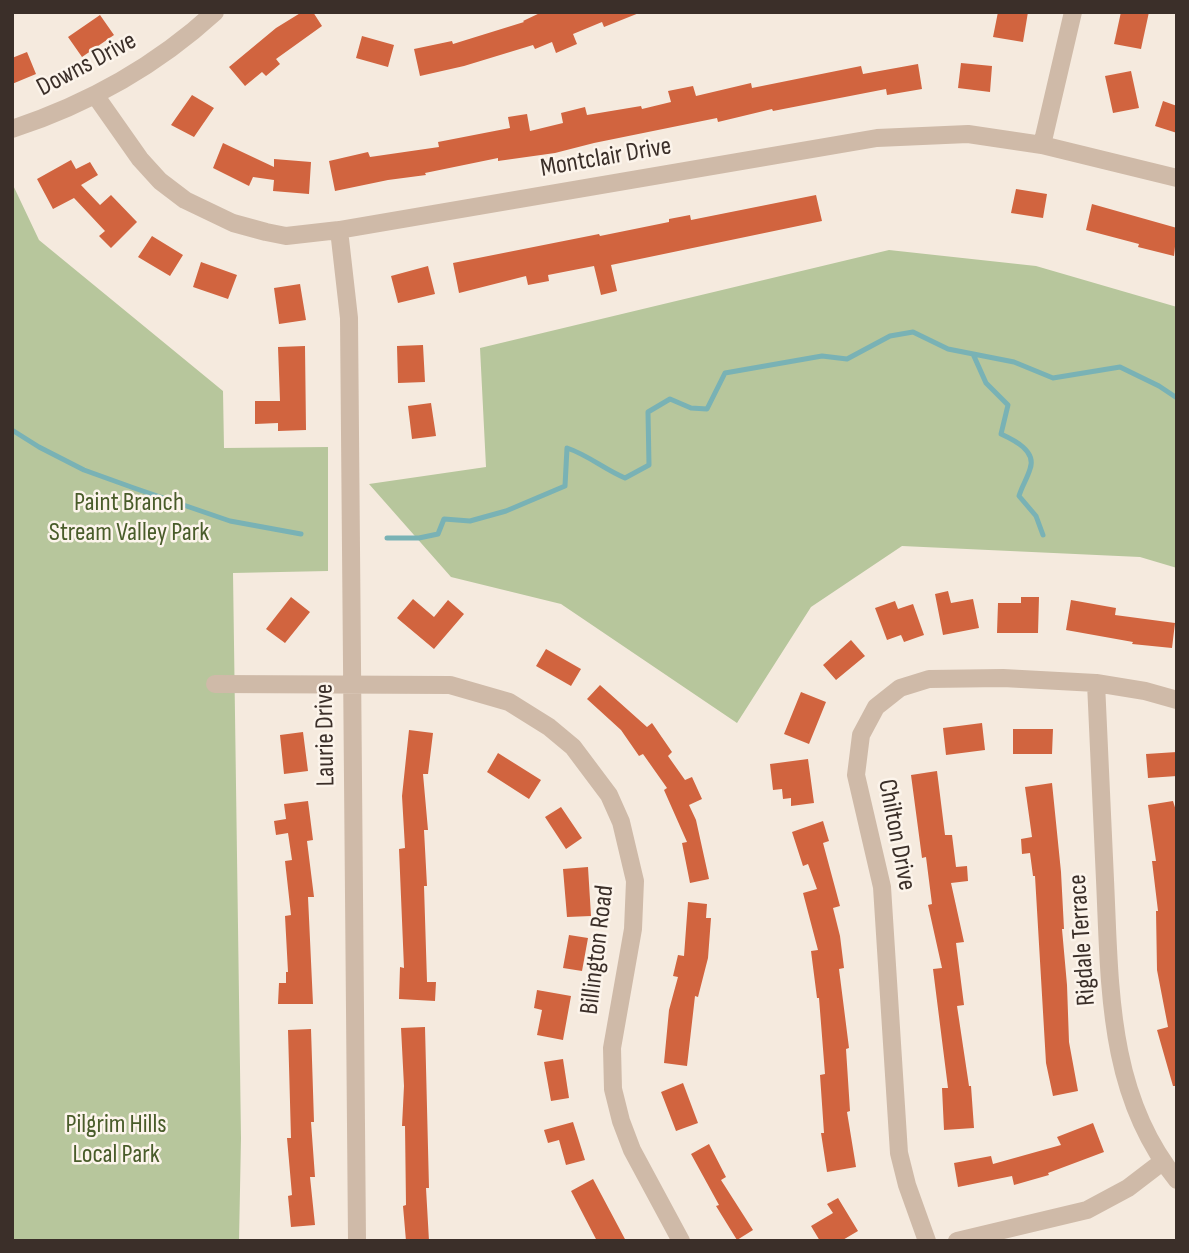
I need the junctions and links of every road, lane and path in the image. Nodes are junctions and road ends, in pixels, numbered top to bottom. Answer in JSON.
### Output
{"nodes":[{"id":1,"x":215,"y":12,"type":"edge"},
{"id":2,"x":1073,"y":12,"type":"edge"},
{"id":3,"x":96,"y":95,"type":"junction"},
{"id":4,"x":12,"y":129,"type":"edge"},
{"id":5,"x":1042,"y":145,"type":"junction"},
{"id":6,"x":1177,"y":178,"type":"edge"},
{"id":7,"x":339,"y":230,"type":"junction"},
{"id":8,"x":1096,"y":683,"type":"junction"},
{"id":9,"x":215,"y":684,"type":"dead end"},
{"id":10,"x":352,"y":684,"type":"junction"},
{"id":11,"x":1177,"y":700,"type":"edge"},
{"id":12,"x":1163,"y":1162,"type":"junction"},
{"id":13,"x":1177,"y":1180,"type":"edge"},
{"id":14,"x":357,"y":1241,"type":"edge"},
{"id":15,"x":681,"y":1241,"type":"edge"},
{"id":16,"x":927,"y":1241,"type":"edge"},
{"id":17,"x":957,"y":1241,"type":"edge"}],
"edges":[{"from":1,"to":3,"type":"street","name":"Downs Drive"},
{"from":2,"to":5,"type":"street"},
{"from":3,"to":4,"type":"street","name":"Downs Drive"},
{"from":3,"to":7,"type":"street","name":"Montclair Drive"},
{"from":5,"to":6,"type":"street","name":"Montclair Drive"},
{"from":5,"to":7,"type":"street","name":"Montclair Drive"},
{"from":7,"to":10,"type":"street","name":"Laurie Drive"},
{"from":8,"to":11,"type":"street","name":"Chilton Drive"},
{"from":8,"to":12,"type":"street","name":"Rigdale Terrace"},
{"from":8,"to":16,"type":"street","name":"Chilton Drive"},
{"from":9,"to":10,"type":"street","name":"Billington Road"},
{"from":10,"to":14,"type":"street","name":"Laurie Drive"},
{"from":10,"to":15,"type":"street","name":"Billington Road"},
{"from":12,"to":13,"type":"street","name":"Rigdale Terrace"},
{"from":12,"to":17,"type":"street"}]}
